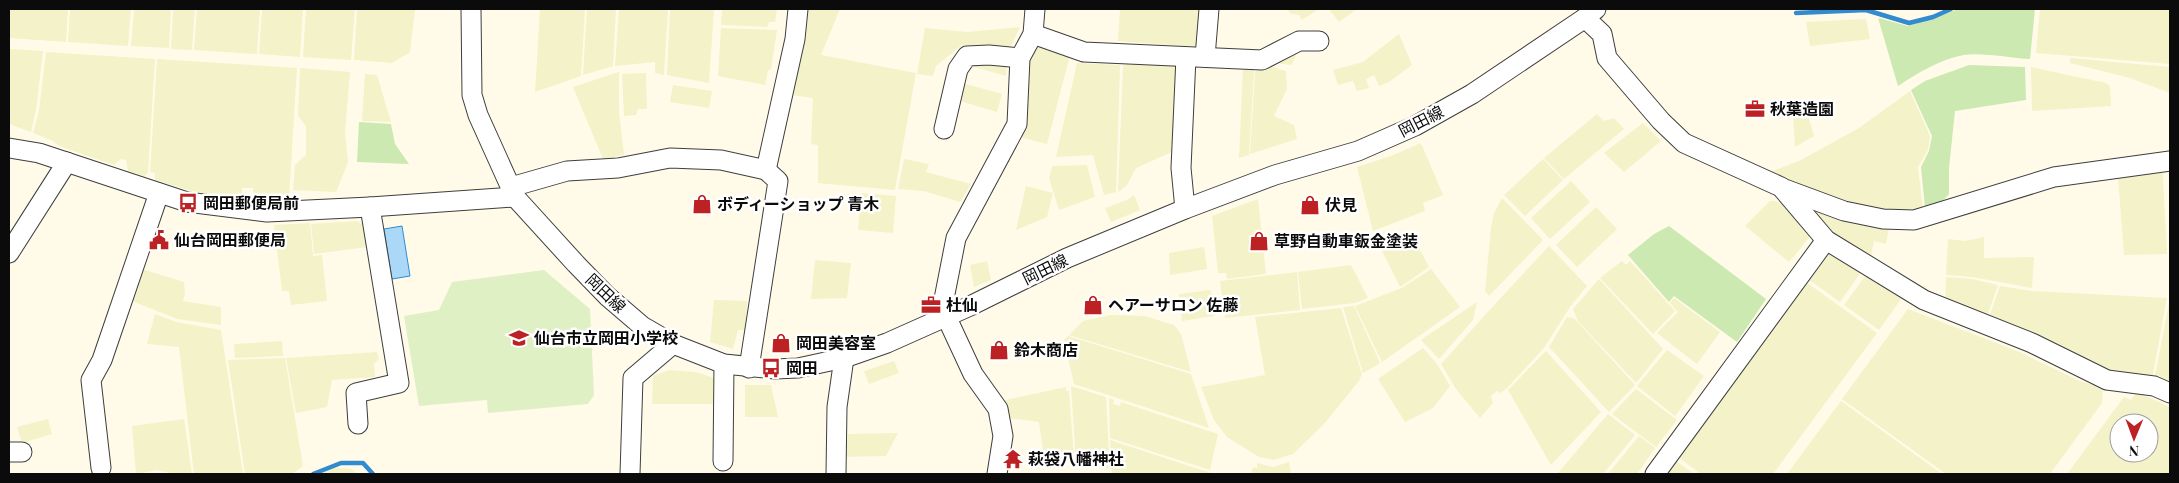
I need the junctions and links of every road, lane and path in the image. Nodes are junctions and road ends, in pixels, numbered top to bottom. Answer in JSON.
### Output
{"nodes":[{"id":1,"x":798,"y":9,"type":"edge"},
{"id":2,"x":1035,"y":9,"type":"edge"},
{"id":3,"x":1209,"y":9,"type":"edge"},
{"id":4,"x":473,"y":11,"type":"edge"},
{"id":5,"x":1590,"y":13,"type":"edge"},
{"id":6,"x":1033,"y":34,"type":"junction"},
{"id":7,"x":1319,"y":41,"type":"dead end"},
{"id":8,"x":1186,"y":57,"type":"junction"},
{"id":9,"x":1205,"y":57,"type":"junction"},
{"id":10,"x":1020,"y":58,"type":"junction"},
{"id":11,"x":944,"y":129,"type":"dead end"},
{"id":12,"x":9,"y":148,"type":"edge"},
{"id":13,"x":2170,"y":161,"type":"edge"},
{"id":14,"x":67,"y":162,"type":"junction"},
{"id":15,"x":766,"y":170,"type":"junction"},
{"id":16,"x":1781,"y":187,"type":"junction"},
{"id":17,"x":513,"y":192,"type":"junction"},
{"id":18,"x":159,"y":193,"type":"junction"},
{"id":19,"x":370,"y":207,"type":"junction"},
{"id":20,"x":1184,"y":209,"type":"junction"},
{"id":21,"x":1826,"y":240,"type":"junction"},
{"id":22,"x":9,"y":253,"type":"edge"},
{"id":23,"x":946,"y":316,"type":"junction"},
{"id":24,"x":673,"y":344,"type":"junction"},
{"id":25,"x":844,"y":358,"type":"junction"},
{"id":26,"x":724,"y":364,"type":"junction"},
{"id":27,"x":749,"y":368,"type":"junction"},
{"id":28,"x":2170,"y":393,"type":"edge"},
{"id":29,"x":358,"y":424,"type":"dead end"},
{"id":30,"x":723,"y":461,"type":"dead end"},
{"id":31,"x":101,"y":468,"type":"dead end"},
{"id":32,"x":630,"y":474,"type":"edge"},
{"id":33,"x":836,"y":474,"type":"edge"},
{"id":34,"x":997,"y":474,"type":"edge"},
{"id":35,"x":1655,"y":474,"type":"edge"}],
"edges":[{"from":1,"to":15,"type":"street"},
{"from":2,"to":6,"type":"street"},
{"from":3,"to":9,"type":"street"},
{"from":4,"to":17,"type":"street","name":"岡田線"},
{"from":5,"to":16,"type":"street"},
{"from":5,"to":20,"type":"street","name":"岡田線"},
{"from":6,"to":8,"type":"street"},
{"from":6,"to":10,"type":"street"},
{"from":7,"to":9,"type":"street"},
{"from":8,"to":9,"type":"street"},
{"from":8,"to":20,"type":"street"},
{"from":10,"to":11,"type":"street"},
{"from":10,"to":23,"type":"street"},
{"from":12,"to":14,"type":"street"},
{"from":13,"to":16,"type":"street"},
{"from":14,"to":18,"type":"street"},
{"from":14,"to":22,"type":"street"},
{"from":15,"to":17,"type":"street"},
{"from":15,"to":27,"type":"street"},
{"from":16,"to":21,"type":"street"},
{"from":17,"to":19,"type":"street"},
{"from":17,"to":24,"type":"street","name":"岡田線"},
{"from":18,"to":19,"type":"street"},
{"from":18,"to":31,"type":"street"},
{"from":19,"to":29,"type":"street"},
{"from":20,"to":23,"type":"street","name":"岡田線"},
{"from":21,"to":28,"type":"street"},
{"from":21,"to":35,"type":"street"},
{"from":23,"to":25,"type":"street","name":"岡田線"},
{"from":23,"to":34,"type":"street"},
{"from":24,"to":26,"type":"street","name":"岡田線"},
{"from":24,"to":32,"type":"street"},
{"from":25,"to":27,"type":"street","name":"岡田線"},
{"from":25,"to":33,"type":"street"},
{"from":26,"to":27,"type":"street","name":"岡田線"},
{"from":26,"to":30,"type":"street"}]}
